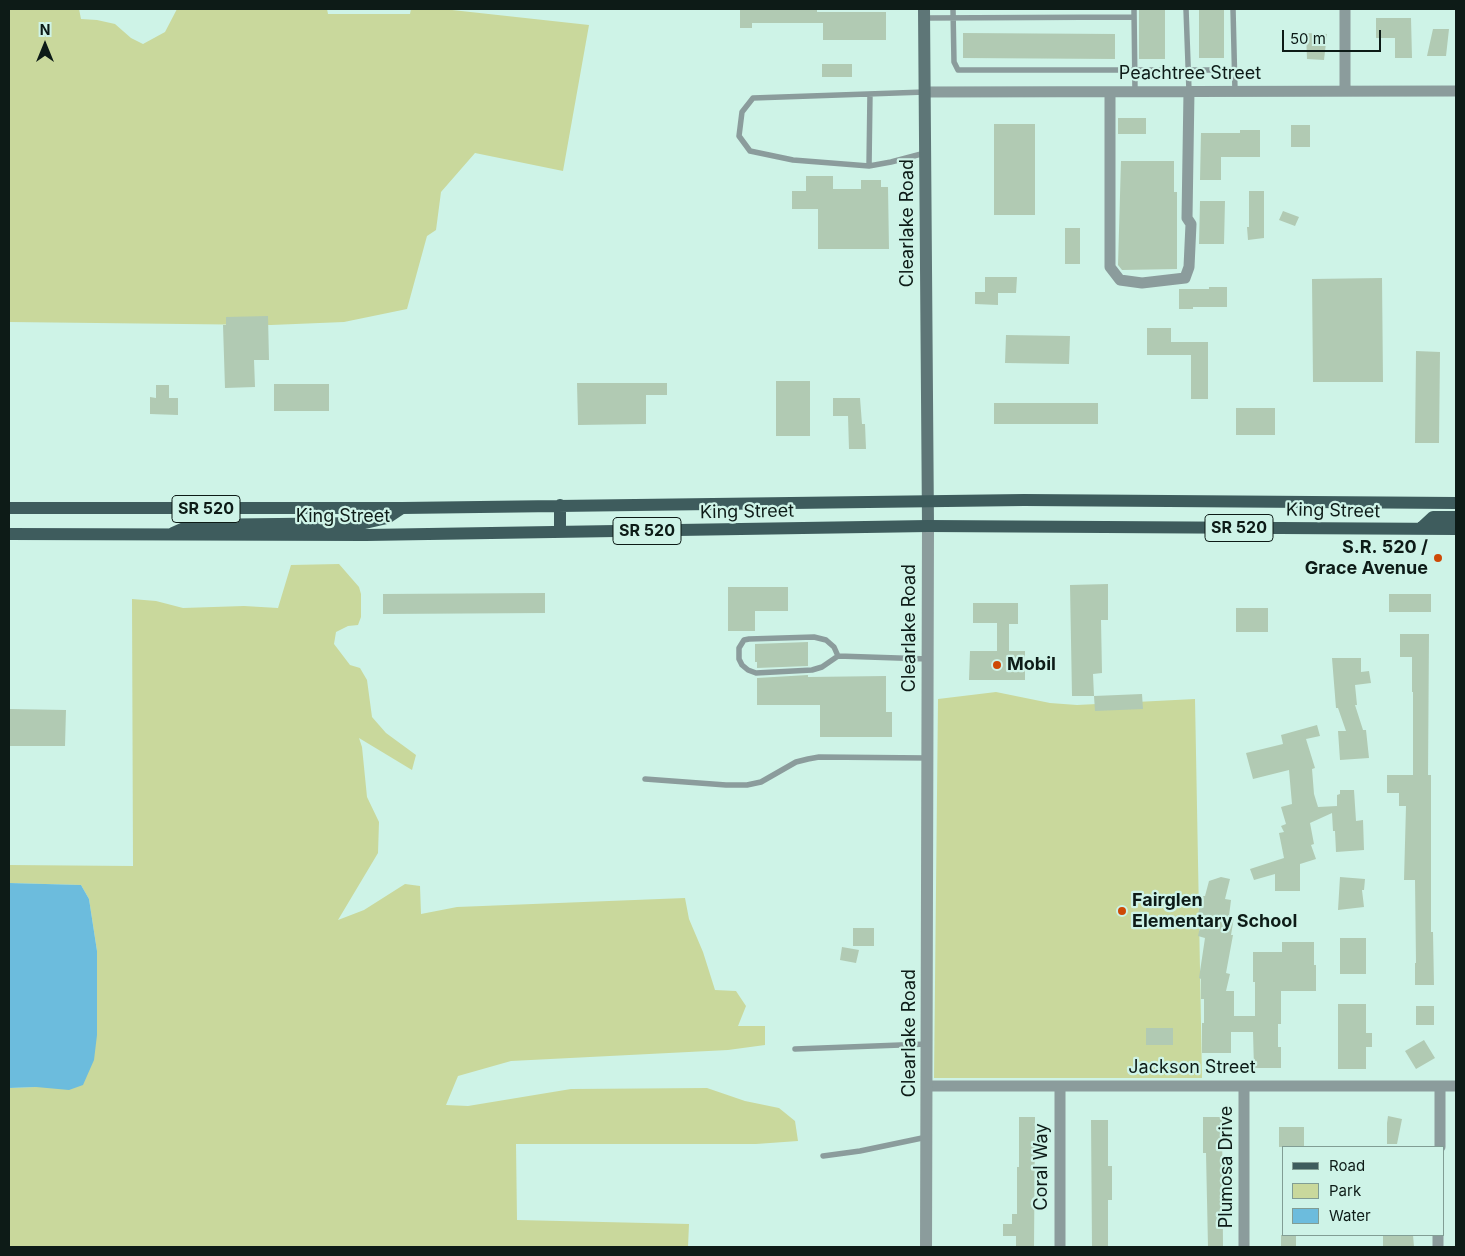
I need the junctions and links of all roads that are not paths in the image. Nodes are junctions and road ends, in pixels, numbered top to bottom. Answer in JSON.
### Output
{"nodes":[{"id":1,"x":953,"y":9,"type":"edge"},
{"id":2,"x":1134,"y":9,"type":"edge"},
{"id":3,"x":1186,"y":9,"type":"edge"},
{"id":4,"x":1233,"y":9,"type":"edge"},
{"id":5,"x":1345,"y":9,"type":"edge"},
{"id":6,"x":924,"y":13,"type":"edge"},
{"id":7,"x":1134,"y":17,"type":"junction"},
{"id":8,"x":953,"y":18,"type":"junction"},
{"id":9,"x":1135,"y":70,"type":"junction"},
{"id":10,"x":1234,"y":70,"type":"junction"},
{"id":11,"x":1188,"y":71,"type":"junction"},
{"id":12,"x":1189,"y":91,"type":"junction"},
{"id":13,"x":1235,"y":91,"type":"junction"},
{"id":14,"x":1345,"y":91,"type":"junction"},
{"id":15,"x":925,"y":92,"type":"junction"},
{"id":16,"x":1110,"y":92,"type":"junction"},
{"id":17,"x":1135,"y":92,"type":"junction"},
{"id":18,"x":1456,"y":92,"type":"edge"},
{"id":19,"x":870,"y":94,"type":"junction"},
{"id":20,"x":925,"y":153,"type":"junction"},
{"id":21,"x":869,"y":166,"type":"junction"},
{"id":22,"x":927,"y":500,"type":"junction"},
{"id":23,"x":1456,"y":503,"type":"edge"},
{"id":24,"x":560,"y":505,"type":"junction"},
{"id":25,"x":9,"y":508,"type":"edge"},
{"id":26,"x":402,"y":508,"type":"junction"},
{"id":27,"x":1456,"y":517,"type":"edge"},
{"id":28,"x":928,"y":526,"type":"junction"},
{"id":29,"x":1420,"y":529,"type":"junction"},
{"id":30,"x":1456,"y":529,"type":"edge"},
{"id":31,"x":560,"y":532,"type":"junction"},
{"id":32,"x":9,"y":534,"type":"edge"},
{"id":33,"x":170,"y":535,"type":"junction"},
{"id":34,"x":838,"y":656,"type":"junction"},
{"id":35,"x":928,"y":660,"type":"junction"},
{"id":36,"x":928,"y":758,"type":"junction"},
{"id":37,"x":645,"y":779,"type":"dead end"},
{"id":38,"x":927,"y":1044,"type":"junction"},
{"id":39,"x":795,"y":1049,"type":"dead end"},
{"id":40,"x":927,"y":1086,"type":"junction"},
{"id":41,"x":1060,"y":1086,"type":"junction"},
{"id":42,"x":1244,"y":1086,"type":"junction"},
{"id":43,"x":1440,"y":1086,"type":"junction"},
{"id":44,"x":1456,"y":1086,"type":"edge"},
{"id":45,"x":927,"y":1137,"type":"junction"},
{"id":46,"x":1440,"y":1146,"type":"edge"},
{"id":47,"x":823,"y":1156,"type":"dead end"},
{"id":48,"x":926,"y":1247,"type":"edge"},
{"id":49,"x":1060,"y":1247,"type":"edge"},
{"id":50,"x":1244,"y":1247,"type":"edge"}],
"edges":[{"from":1,"to":8,"type":"lane"},
{"from":2,"to":7,"type":"lane"},
{"from":3,"to":11,"type":"lane"},
{"from":4,"to":10,"type":"lane"},
{"from":5,"to":14,"type":"street"},
{"from":6,"to":8,"type":"lane"},
{"from":6,"to":15,"type":"main road","name":"Clearlake Road"},
{"from":7,"to":8,"type":"lane"},
{"from":7,"to":9,"type":"lane"},
{"from":8,"to":9,"type":"lane"},
{"from":9,"to":11,"type":"lane"},
{"from":9,"to":17,"type":"lane"},
{"from":10,"to":11,"type":"lane"},
{"from":10,"to":13,"type":"lane"},
{"from":11,"to":12,"type":"lane"},
{"from":12,"to":13,"type":"street","name":"Peachtree Street"},
{"from":12,"to":16,"type":"street"},
{"from":12,"to":17,"type":"street","name":"Peachtree Street"},
{"from":13,"to":14,"type":"street","name":"Peachtree Street"},
{"from":14,"to":18,"type":"street","name":"Peachtree Street"},
{"from":15,"to":16,"type":"street","name":"Peachtree Street"},
{"from":15,"to":19,"type":"lane"},
{"from":15,"to":20,"type":"main road","name":"Clearlake Road"},
{"from":16,"to":17,"type":"street","name":"Peachtree Street"},
{"from":19,"to":21,"type":"lane"},
{"from":19,"to":21,"type":"lane"},
{"from":20,"to":21,"type":"lane"},
{"from":20,"to":22,"type":"main road","name":"Clearlake Road"},
{"from":22,"to":23,"type":"main road","name":"King Street","number":"SR 520"},
{"from":22,"to":24,"type":"main road","name":"King Street","number":"SR 520"},
{"from":22,"to":28,"type":"main road","name":"Clearlake Road"},
{"from":24,"to":26,"type":"main road","name":"King Street","number":"SR 520"},
{"from":24,"to":31,"type":"main road"},
{"from":25,"to":26,"type":"main road","name":"King Street","number":"SR 520"},
{"from":26,"to":33,"type":"main road"},
{"from":27,"to":29,"type":"main road"},
{"from":28,"to":29,"type":"main road","name":"King Street","number":"SR 520"},
{"from":28,"to":31,"type":"main road","name":"King Street","number":"SR 520"},
{"from":28,"to":35,"type":"street","name":"Clearlake Road"},
{"from":29,"to":30,"type":"main road","name":"King Street","number":"SR 520"},
{"from":31,"to":33,"type":"main road","name":"King Street","number":"SR 520"},
{"from":32,"to":33,"type":"main road","name":"King Street","number":"SR 520"},
{"from":34,"to":34,"type":"lane"},
{"from":34,"to":35,"type":"lane"},
{"from":35,"to":36,"type":"street","name":"Clearlake Road"},
{"from":36,"to":37,"type":"lane"},
{"from":36,"to":38,"type":"street","name":"Clearlake Road"},
{"from":38,"to":39,"type":"lane"},
{"from":38,"to":40,"type":"street","name":"Clearlake Road"},
{"from":40,"to":41,"type":"street","name":"Jackson Street"},
{"from":40,"to":45,"type":"street","name":"Clearlake Road"},
{"from":41,"to":42,"type":"street","name":"Jackson Street"},
{"from":41,"to":49,"type":"street","name":"Coral Way"},
{"from":42,"to":43,"type":"street","name":"Jackson Street"},
{"from":42,"to":50,"type":"street","name":"Plumosa Drive"},
{"from":43,"to":44,"type":"street","name":"Jackson Street"},
{"from":43,"to":46,"type":"street"},
{"from":45,"to":47,"type":"lane"},
{"from":45,"to":48,"type":"street","name":"Clearlake Road"}]}
